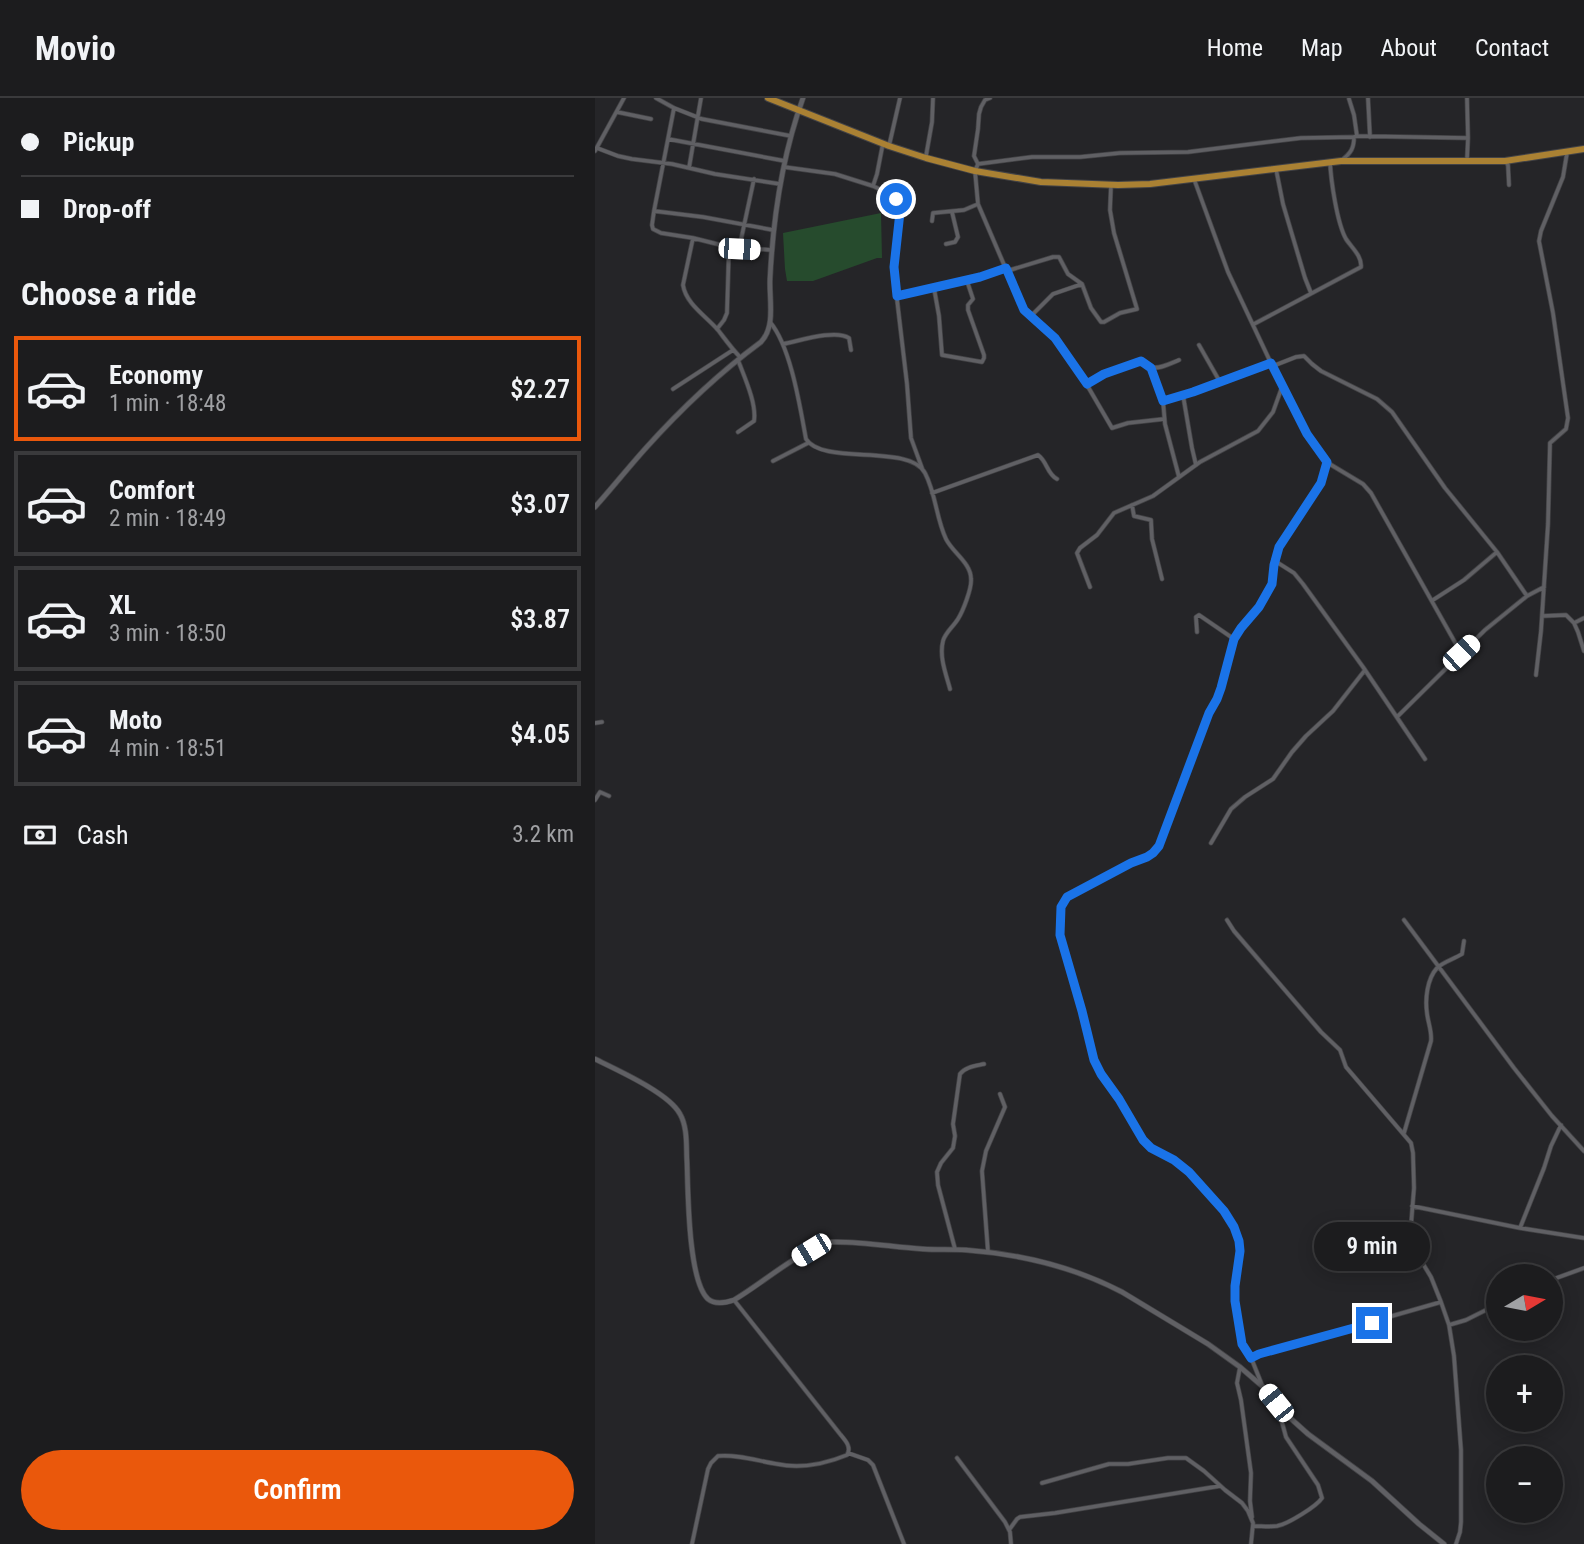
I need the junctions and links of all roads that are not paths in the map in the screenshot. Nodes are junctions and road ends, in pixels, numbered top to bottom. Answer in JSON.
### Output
{"nodes":[{"id":1,"x":624,"y":98,"type":"edge"},
{"id":2,"x":656,"y":98,"type":"edge"},
{"id":3,"x":701,"y":98,"type":"edge"},
{"id":4,"x":768,"y":98,"type":"edge"},
{"id":5,"x":803,"y":98,"type":"edge"},
{"id":6,"x":900,"y":98,"type":"edge"},
{"id":7,"x":933,"y":98,"type":"edge"},
{"id":8,"x":1368,"y":98,"type":"edge"},
{"id":9,"x":1467,"y":98,"type":"edge"},
{"id":10,"x":993,"y":99,"type":"edge"},
{"id":11,"x":1349,"y":99,"type":"edge"},
{"id":12,"x":674,"y":108,"type":"junction"},
{"id":13,"x":799,"y":110,"type":"junction"},
{"id":14,"x":617,"y":112,"type":"junction"},
{"id":15,"x":697,"y":118,"type":"junction"},
{"id":16,"x":651,"y":119,"type":"dead end"},
{"id":17,"x":790,"y":136,"type":"junction"},
{"id":18,"x":1355,"y":136,"type":"junction"},
{"id":19,"x":1370,"y":136,"type":"junction"},
{"id":20,"x":1468,"y":138,"type":"junction"},
{"id":21,"x":668,"y":139,"type":"junction"},
{"id":22,"x":693,"y":144,"type":"junction"},
{"id":23,"x":886,"y":145,"type":"junction"},
{"id":24,"x":596,"y":149,"type":"edge"},
{"id":25,"x":1584,"y":149,"type":"edge"},
{"id":26,"x":1567,"y":153,"type":"junction"},
{"id":27,"x":926,"y":158,"type":"junction"},
{"id":28,"x":1341,"y":161,"type":"junction"},
{"id":29,"x":1505,"y":161,"type":"junction"},
{"id":30,"x":1330,"y":162,"type":"junction"},
{"id":31,"x":1467,"y":162,"type":"junction"},
{"id":32,"x":663,"y":163,"type":"junction"},
{"id":33,"x":785,"y":164,"type":"junction"},
{"id":34,"x":976,"y":167,"type":"junction"},
{"id":35,"x":689,"y":168,"type":"junction"},
{"id":36,"x":1276,"y":169,"type":"junction"},
{"id":37,"x":1194,"y":179,"type":"junction"},
{"id":38,"x":754,"y":180,"type":"junction"},
{"id":39,"x":781,"y":185,"type":"junction"},
{"id":40,"x":1111,"y":185,"type":"junction"},
{"id":41,"x":1509,"y":185,"type":"dead end"},
{"id":42,"x":873,"y":186,"type":"junction"},
{"id":43,"x":978,"y":204,"type":"junction"},
{"id":44,"x":654,"y":211,"type":"junction"},
{"id":45,"x":952,"y":212,"type":"junction"},
{"id":46,"x":932,"y":221,"type":"dead end"},
{"id":47,"x":745,"y":225,"type":"junction"},
{"id":48,"x":773,"y":230,"type":"junction"},
{"id":49,"x":694,"y":238,"type":"junction"},
{"id":50,"x":946,"y":244,"type":"dead end"},
{"id":51,"x":729,"y":247,"type":"junction"},
{"id":52,"x":739,"y":249,"type":"junction"},
{"id":53,"x":771,"y":250,"type":"junction"},
{"id":54,"x":1007,"y":270,"type":"junction"},
{"id":55,"x":967,"y":281,"type":"junction"},
{"id":56,"x":1082,"y":284,"type":"junction"},
{"id":57,"x":934,"y":288,"type":"junction"},
{"id":58,"x":1311,"y":293,"type":"junction"},
{"id":59,"x":897,"y":296,"type":"junction"},
{"id":60,"x":1030,"y":317,"type":"junction"},
{"id":61,"x":770,"y":322,"type":"junction"},
{"id":62,"x":1254,"y":324,"type":"junction"},
{"id":63,"x":717,"y":329,"type":"junction"},
{"id":64,"x":783,"y":344,"type":"junction"},
{"id":65,"x":1199,"y":345,"type":"dead end"},
{"id":66,"x":733,"y":350,"type":"junction"},
{"id":67,"x":852,"y":350,"type":"dead end"},
{"id":68,"x":739,"y":359,"type":"junction"},
{"id":69,"x":1179,"y":360,"type":"dead end"},
{"id":70,"x":1272,"y":365,"type":"junction"},
{"id":71,"x":1151,"y":368,"type":"junction"},
{"id":72,"x":1220,"y":382,"type":"junction"},
{"id":73,"x":1087,"y":384,"type":"junction"},
{"id":74,"x":1282,"y":387,"type":"junction"},
{"id":75,"x":673,"y":389,"type":"dead end"},
{"id":76,"x":1183,"y":395,"type":"junction"},
{"id":77,"x":1163,"y":401,"type":"junction"},
{"id":78,"x":1164,"y":419,"type":"junction"},
{"id":79,"x":738,"y":432,"type":"dead end"},
{"id":80,"x":808,"y":443,"type":"junction"},
{"id":81,"x":773,"y":461,"type":"dead end"},
{"id":82,"x":1327,"y":463,"type":"junction"},
{"id":83,"x":1196,"y":465,"type":"junction"},
{"id":84,"x":922,"y":469,"type":"junction"},
{"id":85,"x":1179,"y":477,"type":"junction"},
{"id":86,"x":1057,"y":479,"type":"dead end"},
{"id":87,"x":932,"y":493,"type":"junction"},
{"id":88,"x":1132,"y":505,"type":"junction"},
{"id":89,"x":595,"y":507,"type":"edge"},
{"id":90,"x":1497,"y":552,"type":"junction"},
{"id":91,"x":1275,"y":561,"type":"junction"},
{"id":92,"x":1163,"y":579,"type":"dead end"},
{"id":93,"x":1090,"y":587,"type":"dead end"},
{"id":94,"x":1544,"y":587,"type":"junction"},
{"id":95,"x":1527,"y":596,"type":"junction"},
{"id":96,"x":1432,"y":600,"type":"junction"},
{"id":97,"x":1542,"y":617,"type":"junction"},
{"id":98,"x":1584,"y":618,"type":"edge"},
{"id":99,"x":1574,"y":623,"type":"junction"},
{"id":100,"x":1197,"y":632,"type":"dead end"},
{"id":101,"x":1234,"y":639,"type":"junction"},
{"id":102,"x":1584,"y":651,"type":"edge"},
{"id":103,"x":1461,"y":653,"type":"junction"},
{"id":104,"x":1365,"y":670,"type":"junction"},
{"id":105,"x":1536,"y":675,"type":"dead end"},
{"id":106,"x":950,"y":689,"type":"dead end"},
{"id":107,"x":1398,"y":716,"type":"junction"},
{"id":108,"x":602,"y":722,"type":"dead end"},
{"id":109,"x":595,"y":723,"type":"edge"},
{"id":110,"x":1426,"y":759,"type":"dead end"},
{"id":111,"x":609,"y":796,"type":"dead end"},
{"id":112,"x":595,"y":800,"type":"edge"},
{"id":113,"x":1211,"y":843,"type":"dead end"},
{"id":114,"x":1227,"y":920,"type":"dead end"},
{"id":115,"x":1404,"y":920,"type":"dead end"},
{"id":116,"x":1464,"y":941,"type":"dead end"},
{"id":117,"x":1439,"y":966,"type":"junction"},
{"id":118,"x":595,"y":1059,"type":"edge"},
{"id":119,"x":984,"y":1064,"type":"dead end"},
{"id":120,"x":1000,"y":1094,"type":"dead end"},
{"id":121,"x":1560,"y":1125,"type":"junction"},
{"id":122,"x":1404,"y":1133,"type":"junction"},
{"id":123,"x":1584,"y":1152,"type":"edge"},
{"id":124,"x":1412,"y":1206,"type":"junction"},
{"id":125,"x":1520,"y":1228,"type":"junction"},
{"id":126,"x":1584,"y":1238,"type":"edge"},
{"id":127,"x":955,"y":1250,"type":"junction"},
{"id":128,"x":988,"y":1252,"type":"junction"},
{"id":129,"x":1584,"y":1268,"type":"edge"},
{"id":130,"x":1563,"y":1276,"type":"edge"},
{"id":131,"x":734,"y":1300,"type":"junction"},
{"id":132,"x":1441,"y":1302,"type":"junction"},
{"id":133,"x":1486,"y":1310,"type":"edge"},
{"id":134,"x":1449,"y":1325,"type":"junction"},
{"id":135,"x":1251,"y":1358,"type":"junction"},
{"id":136,"x":1240,"y":1367,"type":"junction"},
{"id":137,"x":1262,"y":1386,"type":"junction"},
{"id":138,"x":1276,"y":1403,"type":"junction"},
{"id":139,"x":848,"y":1453,"type":"junction"},
{"id":140,"x":957,"y":1458,"type":"dead end"},
{"id":141,"x":1041,"y":1483,"type":"dead end"},
{"id":142,"x":1220,"y":1486,"type":"junction"},
{"id":143,"x":1253,"y":1525,"type":"junction"},
{"id":144,"x":1009,"y":1530,"type":"junction"},
{"id":145,"x":692,"y":1544,"type":"edge"},
{"id":146,"x":904,"y":1544,"type":"edge"},
{"id":147,"x":1011,"y":1544,"type":"edge"},
{"id":148,"x":1251,"y":1544,"type":"edge"},
{"id":149,"x":1444,"y":1544,"type":"edge"},
{"id":150,"x":1456,"y":1544,"type":"edge"}],
"edges":[{"from":1,"to":14,"type":"street"},
{"from":2,"to":12,"type":"street"},
{"from":3,"to":15,"type":"street"},
{"from":4,"to":13,"type":"highway"},
{"from":5,"to":13,"type":"street"},
{"from":6,"to":23,"type":"street"},
{"from":7,"to":27,"type":"street"},
{"from":8,"to":19,"type":"street"},
{"from":9,"to":20,"type":"street"},
{"from":10,"to":34,"type":"street"},
{"from":11,"to":18,"type":"street"},
{"from":12,"to":15,"type":"street"},
{"from":12,"to":21,"type":"street"},
{"from":13,"to":17,"type":"street"},
{"from":13,"to":23,"type":"highway"},
{"from":14,"to":16,"type":"street"},
{"from":14,"to":24,"type":"street"},
{"from":15,"to":17,"type":"street"},
{"from":15,"to":22,"type":"street"},
{"from":17,"to":33,"type":"street"},
{"from":18,"to":19,"type":"street"},
{"from":18,"to":28,"type":"street"},
{"from":18,"to":34,"type":"street"},
{"from":19,"to":20,"type":"street"},
{"from":20,"to":31,"type":"street"},
{"from":21,"to":22,"type":"street"},
{"from":21,"to":32,"type":"street"},
{"from":22,"to":33,"type":"street"},
{"from":22,"to":35,"type":"street"},
{"from":23,"to":27,"type":"highway"},
{"from":23,"to":42,"type":"street"},
{"from":24,"to":32,"type":"street"},
{"from":25,"to":26,"type":"highway"},
{"from":26,"to":29,"type":"highway"},
{"from":26,"to":94,"type":"street"},
{"from":27,"to":34,"type":"highway"},
{"from":28,"to":30,"type":"highway"},
{"from":28,"to":31,"type":"highway"},
{"from":29,"to":31,"type":"highway"},
{"from":29,"to":41,"type":"street"},
{"from":30,"to":36,"type":"highway"},
{"from":30,"to":58,"type":"street"},
{"from":32,"to":35,"type":"street"},
{"from":32,"to":44,"type":"street"},
{"from":33,"to":39,"type":"street"},
{"from":33,"to":42,"type":"street"},
{"from":34,"to":40,"type":"highway"},
{"from":34,"to":43,"type":"street"},
{"from":35,"to":38,"type":"street"},
{"from":36,"to":37,"type":"highway"},
{"from":36,"to":58,"type":"street"},
{"from":37,"to":40,"type":"highway"},
{"from":37,"to":62,"type":"street"},
{"from":38,"to":39,"type":"street"},
{"from":38,"to":47,"type":"street"},
{"from":39,"to":48,"type":"street"},
{"from":40,"to":56,"type":"street"},
{"from":42,"to":59,"type":"street"},
{"from":43,"to":45,"type":"street"},
{"from":43,"to":54,"type":"street"},
{"from":44,"to":47,"type":"street"},
{"from":44,"to":49,"type":"street"},
{"from":45,"to":46,"type":"street"},
{"from":45,"to":50,"type":"street"},
{"from":47,"to":48,"type":"street"},
{"from":47,"to":52,"type":"street"},
{"from":48,"to":53,"type":"street"},
{"from":49,"to":51,"type":"street"},
{"from":49,"to":63,"type":"street"},
{"from":51,"to":52,"type":"street"},
{"from":51,"to":63,"type":"street"},
{"from":52,"to":53,"type":"street"},
{"from":53,"to":61,"type":"street"},
{"from":54,"to":55,"type":"street"},
{"from":54,"to":56,"type":"street"},
{"from":54,"to":60,"type":"street"},
{"from":55,"to":57,"type":"street"},
{"from":55,"to":57,"type":"street"},
{"from":56,"to":60,"type":"street"},
{"from":57,"to":59,"type":"street"},
{"from":58,"to":62,"type":"street"},
{"from":59,"to":84,"type":"street"},
{"from":60,"to":73,"type":"street"},
{"from":61,"to":64,"type":"street"},
{"from":61,"to":68,"type":"street"},
{"from":62,"to":70,"type":"street"},
{"from":63,"to":66,"type":"street"},
{"from":64,"to":67,"type":"street"},
{"from":64,"to":80,"type":"street"},
{"from":65,"to":72,"type":"street"},
{"from":66,"to":68,"type":"street"},
{"from":66,"to":75,"type":"street"},
{"from":68,"to":79,"type":"street"},
{"from":68,"to":89,"type":"street"},
{"from":69,"to":71,"type":"street"},
{"from":70,"to":72,"type":"street"},
{"from":70,"to":74,"type":"street"},
{"from":70,"to":90,"type":"street"},
{"from":71,"to":73,"type":"street"},
{"from":71,"to":77,"type":"street"},
{"from":72,"to":76,"type":"street"},
{"from":73,"to":78,"type":"street"},
{"from":74,"to":82,"type":"street"},
{"from":74,"to":83,"type":"street"},
{"from":76,"to":77,"type":"street"},
{"from":76,"to":83,"type":"street"},
{"from":77,"to":78,"type":"street"},
{"from":78,"to":85,"type":"street"},
{"from":80,"to":81,"type":"street"},
{"from":80,"to":84,"type":"street"},
{"from":82,"to":91,"type":"street"},
{"from":82,"to":96,"type":"street"},
{"from":83,"to":85,"type":"street"},
{"from":84,"to":87,"type":"street"},
{"from":85,"to":88,"type":"street"},
{"from":86,"to":87,"type":"street"},
{"from":87,"to":106,"type":"street"},
{"from":88,"to":92,"type":"street"},
{"from":88,"to":93,"type":"street"},
{"from":90,"to":95,"type":"street"},
{"from":90,"to":96,"type":"street"},
{"from":91,"to":101,"type":"street"},
{"from":91,"to":104,"type":"street"},
{"from":94,"to":95,"type":"street"},
{"from":94,"to":97,"type":"street"},
{"from":95,"to":103,"type":"street"},
{"from":96,"to":103,"type":"street"},
{"from":97,"to":99,"type":"street"},
{"from":97,"to":105,"type":"street"},
{"from":98,"to":99,"type":"street"},
{"from":99,"to":102,"type":"street"},
{"from":100,"to":101,"type":"street"},
{"from":101,"to":135,"type":"street"},
{"from":103,"to":107,"type":"street"},
{"from":104,"to":107,"type":"street"},
{"from":104,"to":113,"type":"street"},
{"from":107,"to":110,"type":"street"},
{"from":108,"to":109,"type":"street"},
{"from":111,"to":112,"type":"street"},
{"from":114,"to":122,"type":"street"},
{"from":115,"to":117,"type":"street"},
{"from":116,"to":117,"type":"street"},
{"from":117,"to":121,"type":"street"},
{"from":117,"to":122,"type":"street"},
{"from":118,"to":131,"type":"street"},
{"from":119,"to":127,"type":"street"},
{"from":120,"to":128,"type":"street"},
{"from":121,"to":123,"type":"street"},
{"from":121,"to":125,"type":"street"},
{"from":122,"to":124,"type":"street"},
{"from":124,"to":125,"type":"street"},
{"from":124,"to":132,"type":"street"},
{"from":125,"to":126,"type":"street"},
{"from":127,"to":128,"type":"street"},
{"from":127,"to":131,"type":"street"},
{"from":128,"to":136,"type":"street"},
{"from":129,"to":130,"type":"street"},
{"from":131,"to":139,"type":"street"},
{"from":132,"to":134,"type":"street"},
{"from":132,"to":135,"type":"street"},
{"from":133,"to":134,"type":"street"},
{"from":134,"to":150,"type":"street"},
{"from":135,"to":137,"type":"street"},
{"from":136,"to":137,"type":"street"},
{"from":136,"to":143,"type":"street"},
{"from":137,"to":138,"type":"street"},
{"from":138,"to":143,"type":"street"},
{"from":138,"to":149,"type":"street"},
{"from":139,"to":145,"type":"street"},
{"from":139,"to":146,"type":"street"},
{"from":140,"to":144,"type":"street"},
{"from":141,"to":142,"type":"street"},
{"from":142,"to":143,"type":"street"},
{"from":142,"to":144,"type":"street"},
{"from":143,"to":148,"type":"street"},
{"from":144,"to":147,"type":"street"}]}
